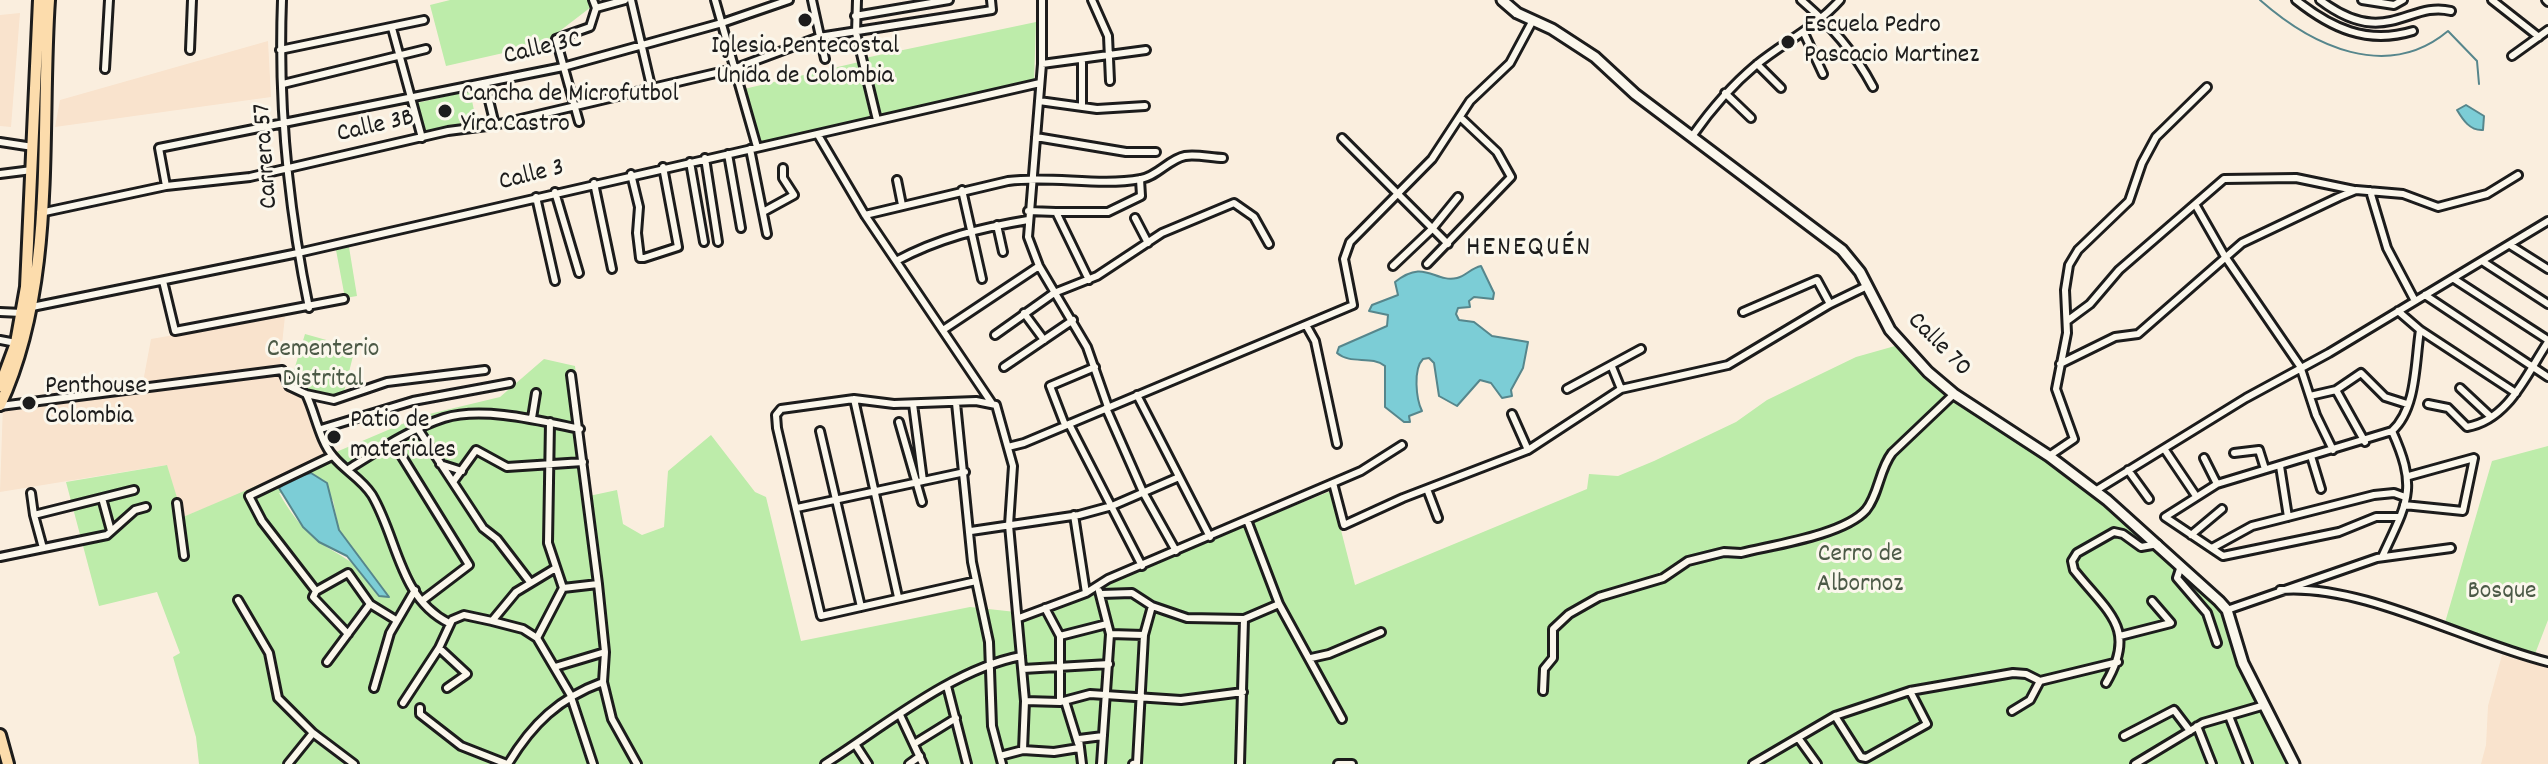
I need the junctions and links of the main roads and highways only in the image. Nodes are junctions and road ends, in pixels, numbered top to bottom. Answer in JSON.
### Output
{"nodes":[{"id":1,"x":32,"y":0,"type":"edge"},
{"id":2,"x":39,"y":0,"type":"edge"},
{"id":3,"x":49,"y":0,"type":"edge"},
{"id":4,"x":55,"y":0,"type":"edge"},
{"id":5,"x":41,"y":44,"type":"junction"},
{"id":6,"x":40,"y":84,"type":"junction"},
{"id":7,"x":27,"y":310,"type":"junction"},
{"id":8,"x":0,"y":386,"type":"edge"},
{"id":9,"x":0,"y":405,"type":"edge"},
{"id":10,"x":0,"y":735,"type":"edge"},
{"id":11,"x":8,"y":764,"type":"edge"}],
"edges":[{"from":1,"to":6,"type":"main road"},
{"from":2,"to":5,"type":"main road"},
{"from":3,"to":5,"type":"main road"},
{"from":4,"to":6,"type":"main road"},
{"from":5,"to":6,"type":"main road"},
{"from":6,"to":7,"type":"main road"},
{"from":6,"to":7,"type":"main road"},
{"from":7,"to":8,"type":"main road"},
{"from":7,"to":9,"type":"main road"},
{"from":10,"to":11,"type":"main road"}]}
